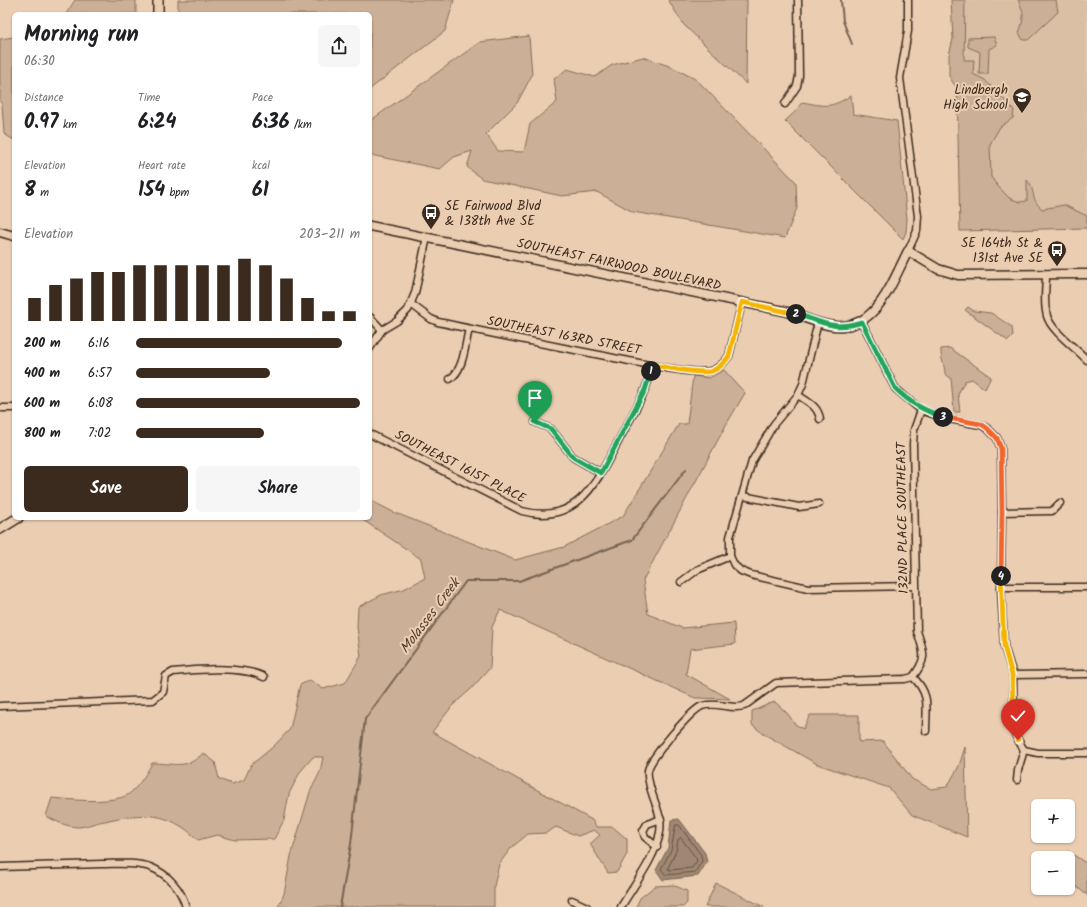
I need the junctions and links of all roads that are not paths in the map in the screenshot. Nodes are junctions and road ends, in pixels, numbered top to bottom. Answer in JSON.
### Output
{"nodes":[{"id":1,"x":158,"y":0,"type":"edge"},
{"id":2,"x":798,"y":0,"type":"edge"},
{"id":3,"x":908,"y":0,"type":"edge"},
{"id":4,"x":158,"y":12,"type":"edge"},
{"id":5,"x":785,"y":104,"type":"dead end"},
{"id":6,"x":372,"y":226,"type":"edge"},
{"id":7,"x":0,"y":232,"type":"edge"},
{"id":8,"x":12,"y":235,"type":"edge"},
{"id":9,"x":427,"y":237,"type":"junction"},
{"id":10,"x":908,"y":251,"type":"junction"},
{"id":11,"x":1087,"y":274,"type":"edge"},
{"id":12,"x":1046,"y":275,"type":"junction"},
{"id":13,"x":742,"y":302,"type":"junction"},
{"id":14,"x":411,"y":304,"type":"junction"},
{"id":15,"x":372,"y":319,"type":"edge"},
{"id":16,"x":818,"y":322,"type":"junction"},
{"id":17,"x":862,"y":322,"type":"junction"},
{"id":18,"x":469,"y":329,"type":"junction"},
{"id":19,"x":382,"y":330,"type":"junction"},
{"id":20,"x":372,"y":345,"type":"edge"},
{"id":21,"x":1087,"y":360,"type":"edge"},
{"id":22,"x":652,"y":365,"type":"junction"},
{"id":23,"x":450,"y":379,"type":"dead end"},
{"id":24,"x":798,"y":395,"type":"junction"},
{"id":25,"x":0,"y":408,"type":"edge"},
{"id":26,"x":12,"y":408,"type":"edge"},
{"id":27,"x":921,"y":410,"type":"junction"},
{"id":28,"x":820,"y":419,"type":"dead end"},
{"id":29,"x":535,"y":422,"type":"dead end"},
{"id":30,"x":372,"y":435,"type":"edge"},
{"id":31,"x":601,"y":473,"type":"junction"},
{"id":32,"x":743,"y":496,"type":"junction"},
{"id":33,"x":1060,"y":503,"type":"dead end"},
{"id":34,"x":819,"y":504,"type":"dead end"},
{"id":35,"x":1002,"y":512,"type":"junction"},
{"id":36,"x":15,"y":520,"type":"edge"},
{"id":37,"x":0,"y":529,"type":"edge"},
{"id":38,"x":730,"y":556,"type":"junction"},
{"id":39,"x":681,"y":582,"type":"dead end"},
{"id":40,"x":915,"y":586,"type":"junction"},
{"id":41,"x":1001,"y":587,"type":"junction"},
{"id":42,"x":1087,"y":588,"type":"edge"},
{"id":43,"x":1087,"y":674,"type":"edge"},
{"id":44,"x":1012,"y":675,"type":"junction"},
{"id":45,"x":264,"y":677,"type":"dead end"},
{"id":46,"x":913,"y":677,"type":"junction"},
{"id":47,"x":0,"y":706,"type":"edge"},
{"id":48,"x":926,"y":731,"type":"dead end"},
{"id":49,"x":1024,"y":750,"type":"junction"},
{"id":50,"x":1087,"y":753,"type":"edge"},
{"id":51,"x":1017,"y":780,"type":"dead end"},
{"id":52,"x":660,"y":819,"type":"junction"},
{"id":53,"x":657,"y":847,"type":"junction"},
{"id":54,"x":0,"y":867,"type":"edge"},
{"id":55,"x":572,"y":900,"type":"dead end"},
{"id":56,"x":186,"y":907,"type":"edge"},
{"id":57,"x":587,"y":907,"type":"edge"},
{"id":58,"x":621,"y":907,"type":"edge"}],
"edges":[{"from":1,"to":4,"type":"main road"},
{"from":2,"to":5,"type":"street"},
{"from":3,"to":10,"type":"street"},
{"from":6,"to":9,"type":"street","name":"SOUTHEAST FAIRWOOD BOULEVARD"},
{"from":7,"to":8,"type":"street"},
{"from":9,"to":13,"type":"street","name":"SOUTHEAST FAIRWOOD BOULEVARD"},
{"from":9,"to":14,"type":"street"},
{"from":10,"to":12,"type":"street"},
{"from":10,"to":17,"type":"street"},
{"from":11,"to":12,"type":"street"},
{"from":12,"to":21,"type":"street"},
{"from":13,"to":16,"type":"street","name":"SOUTHEAST FAIRWOOD BOULEVARD"},
{"from":13,"to":22,"type":"street","name":"SOUTHEAST 163RD STREET"},
{"from":14,"to":18,"type":"street","name":"SOUTHEAST 163RD STREET"},
{"from":14,"to":19,"type":"street"},
{"from":15,"to":19,"type":"street"},
{"from":16,"to":17,"type":"street","name":"SOUTHEAST FAIRWOOD BOULEVARD"},
{"from":16,"to":24,"type":"street"},
{"from":17,"to":27,"type":"street"},
{"from":18,"to":22,"type":"street","name":"SOUTHEAST 163RD STREET"},
{"from":18,"to":23,"type":"street"},
{"from":19,"to":20,"type":"street"},
{"from":22,"to":31,"type":"street"},
{"from":24,"to":28,"type":"street"},
{"from":24,"to":32,"type":"street"},
{"from":25,"to":26,"type":"street"},
{"from":27,"to":35,"type":"street"},
{"from":27,"to":40,"type":"street","name":"132ND PLACE SOUTHEAST"},
{"from":29,"to":31,"type":"street"},
{"from":30,"to":31,"type":"street","name":"SOUTHEAST 161ST PLACE"},
{"from":32,"to":34,"type":"street"},
{"from":32,"to":38,"type":"street"},
{"from":33,"to":35,"type":"street"},
{"from":35,"to":41,"type":"street"},
{"from":36,"to":37,"type":"main road"},
{"from":38,"to":39,"type":"street"},
{"from":38,"to":40,"type":"street"},
{"from":40,"to":46,"type":"street","name":"132ND PLACE SOUTHEAST"},
{"from":41,"to":42,"type":"street"},
{"from":41,"to":44,"type":"street"},
{"from":43,"to":44,"type":"street"},
{"from":44,"to":49,"type":"street"},
{"from":45,"to":47,"type":"street"},
{"from":46,"to":48,"type":"street"},
{"from":46,"to":52,"type":"street"},
{"from":49,"to":50,"type":"street"},
{"from":49,"to":51,"type":"street"},
{"from":52,"to":53,"type":"street"},
{"from":52,"to":53,"type":"street"},
{"from":53,"to":58,"type":"street"},
{"from":54,"to":56,"type":"street"},
{"from":55,"to":57,"type":"street"}]}
